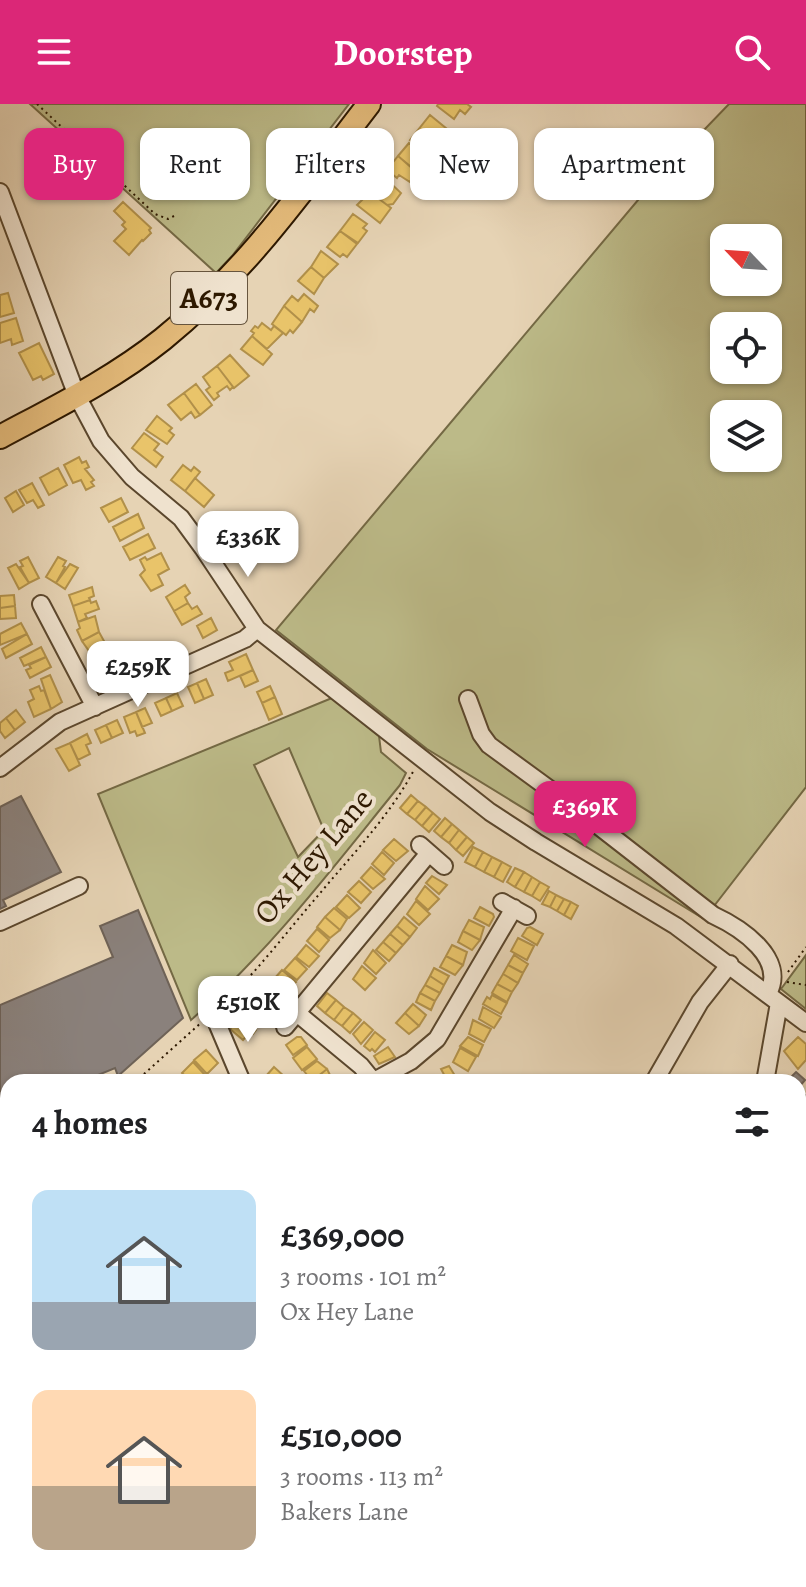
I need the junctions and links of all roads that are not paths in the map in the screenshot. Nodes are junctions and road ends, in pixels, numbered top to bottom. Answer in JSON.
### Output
{"nodes":[{"id":1,"x":369,"y":104,"type":"edge"},
{"id":2,"x":0,"y":192,"type":"edge"},
{"id":3,"x":77,"y":396,"type":"junction"},
{"id":4,"x":1,"y":434,"type":"edge"},
{"id":5,"x":41,"y":604,"type":"dead end"},
{"id":6,"x":257,"y":629,"type":"junction"},
{"id":7,"x":468,"y":699,"type":"dead end"},
{"id":8,"x":95,"y":707,"type":"junction"},
{"id":9,"x":0,"y":768,"type":"edge"},
{"id":10,"x":444,"y":866,"type":"dead end"},
{"id":11,"x":79,"y":886,"type":"dead end"},
{"id":12,"x":514,"y":909,"type":"dead end"},
{"id":13,"x":0,"y":922,"type":"edge"},
{"id":14,"x":730,"y":964,"type":"junction"},
{"id":15,"x":773,"y":998,"type":"junction"},
{"id":16,"x":297,"y":1013,"type":"junction"},
{"id":17,"x":217,"y":1023,"type":"dead end"},
{"id":18,"x":806,"y":1023,"type":"edge"},
{"id":19,"x":285,"y":1027,"type":"dead end"},
{"id":20,"x":239,"y":1074,"type":"edge"},
{"id":21,"x":368,"y":1074,"type":"edge"},
{"id":22,"x":387,"y":1074,"type":"edge"},
{"id":23,"x":659,"y":1074,"type":"edge"},
{"id":24,"x":766,"y":1074,"type":"edge"}],
"edges":[{"from":1,"to":3,"type":"highway","number":"A673"},
{"from":2,"to":3,"type":"street"},
{"from":3,"to":4,"type":"highway","number":"A673"},
{"from":3,"to":6,"type":"street"},
{"from":5,"to":8,"type":"street"},
{"from":6,"to":8,"type":"street"},
{"from":6,"to":14,"type":"street"},
{"from":7,"to":15,"type":"street"},
{"from":8,"to":9,"type":"street"},
{"from":10,"to":16,"type":"street"},
{"from":11,"to":13,"type":"street"},
{"from":12,"to":22,"type":"street"},
{"from":14,"to":15,"type":"street"},
{"from":14,"to":23,"type":"street"},
{"from":15,"to":18,"type":"street"},
{"from":15,"to":24,"type":"street"},
{"from":16,"to":19,"type":"street"},
{"from":16,"to":21,"type":"street"},
{"from":17,"to":20,"type":"street"}]}
